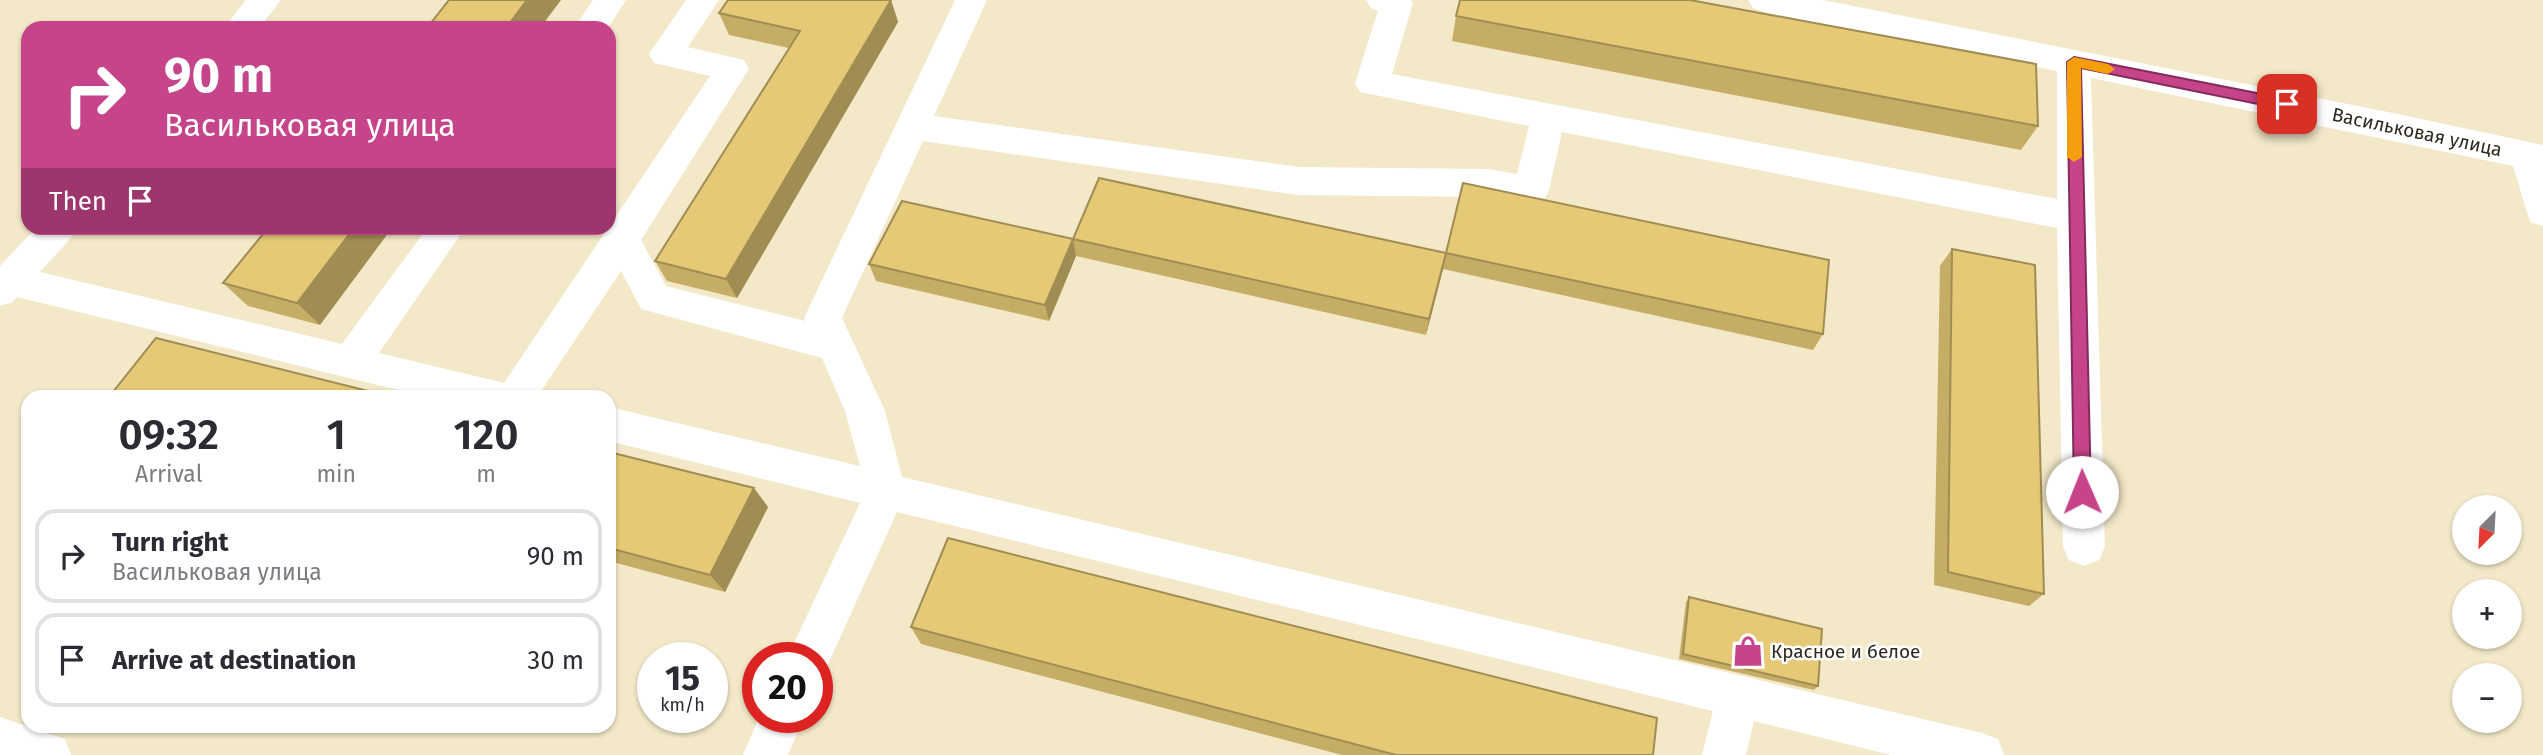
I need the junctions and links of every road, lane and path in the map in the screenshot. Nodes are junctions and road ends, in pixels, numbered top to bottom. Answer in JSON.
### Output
{"nodes":[{"id":1,"x":610,"y":0,"type":"edge"},
{"id":2,"x":703,"y":0,"type":"edge"},
{"id":3,"x":971,"y":0,"type":"edge"},
{"id":4,"x":1382,"y":0,"type":"edge"},
{"id":5,"x":1764,"y":0,"type":"edge"},
{"id":6,"x":1894,"y":0,"type":"edge"},
{"id":7,"x":259,"y":1,"type":"edge"},
{"id":8,"x":245,"y":21,"type":"edge"},
{"id":9,"x":595,"y":21,"type":"edge"},
{"id":10,"x":1920,"y":32,"type":"junction"},
{"id":11,"x":2074,"y":62,"type":"junction"},
{"id":12,"x":1549,"y":116,"type":"junction"},
{"id":13,"x":913,"y":126,"type":"junction"},
{"id":14,"x":2536,"y":157,"type":"edge"},
{"id":15,"x":2543,"y":212,"type":"edge"},
{"id":16,"x":2075,"y":217,"type":"junction"},
{"id":17,"x":52,"y":235,"type":"edge"},
{"id":18,"x":442,"y":235,"type":"edge"},
{"id":19,"x":622,"y":239,"type":"junction"},
{"id":20,"x":5,"y":286,"type":"edge"},
{"id":21,"x":835,"y":345,"type":"junction"},
{"id":22,"x":350,"y":363,"type":"junction"},
{"id":23,"x":465,"y":390,"type":"edge"},
{"id":24,"x":521,"y":390,"type":"edge"},
{"id":25,"x":616,"y":426,"type":"edge"},
{"id":26,"x":886,"y":490,"type":"junction"},
{"id":27,"x":2084,"y":547,"type":"dead end"},
{"id":28,"x":816,"y":642,"type":"edge"},
{"id":29,"x":1738,"y":698,"type":"junction"},
{"id":30,"x":775,"y":733,"type":"edge"},
{"id":31,"x":0,"y":739,"type":"edge"},
{"id":32,"x":49,"y":755,"type":"edge"},
{"id":33,"x":765,"y":755,"type":"edge"},
{"id":34,"x":1724,"y":755,"type":"edge"},
{"id":35,"x":1982,"y":755,"type":"edge"}],
"edges":[{"from":1,"to":9,"type":"street"},
{"from":2,"to":19,"type":"street"},
{"from":3,"to":13,"type":"street"},
{"from":4,"to":12,"type":"street"},
{"from":5,"to":10,"type":"street","name":"Васильковая улица"},
{"from":6,"to":10,"type":"street"},
{"from":7,"to":8,"type":"street"},
{"from":10,"to":11,"type":"street","name":"Васильковая улица"},
{"from":11,"to":14,"type":"street","name":"Васильковая улица"},
{"from":11,"to":16,"type":"street"},
{"from":12,"to":13,"type":"street"},
{"from":12,"to":16,"type":"street"},
{"from":13,"to":21,"type":"street"},
{"from":14,"to":15,"type":"street"},
{"from":16,"to":27,"type":"street"},
{"from":17,"to":20,"type":"street"},
{"from":18,"to":22,"type":"street"},
{"from":19,"to":21,"type":"street"},
{"from":19,"to":24,"type":"street"},
{"from":20,"to":22,"type":"street"},
{"from":21,"to":26,"type":"street"},
{"from":22,"to":23,"type":"street"},
{"from":25,"to":26,"type":"street"},
{"from":26,"to":28,"type":"street"},
{"from":26,"to":29,"type":"street"},
{"from":29,"to":34,"type":"street"},
{"from":29,"to":35,"type":"street"},
{"from":30,"to":33,"type":"street"},
{"from":31,"to":32,"type":"street"}]}
